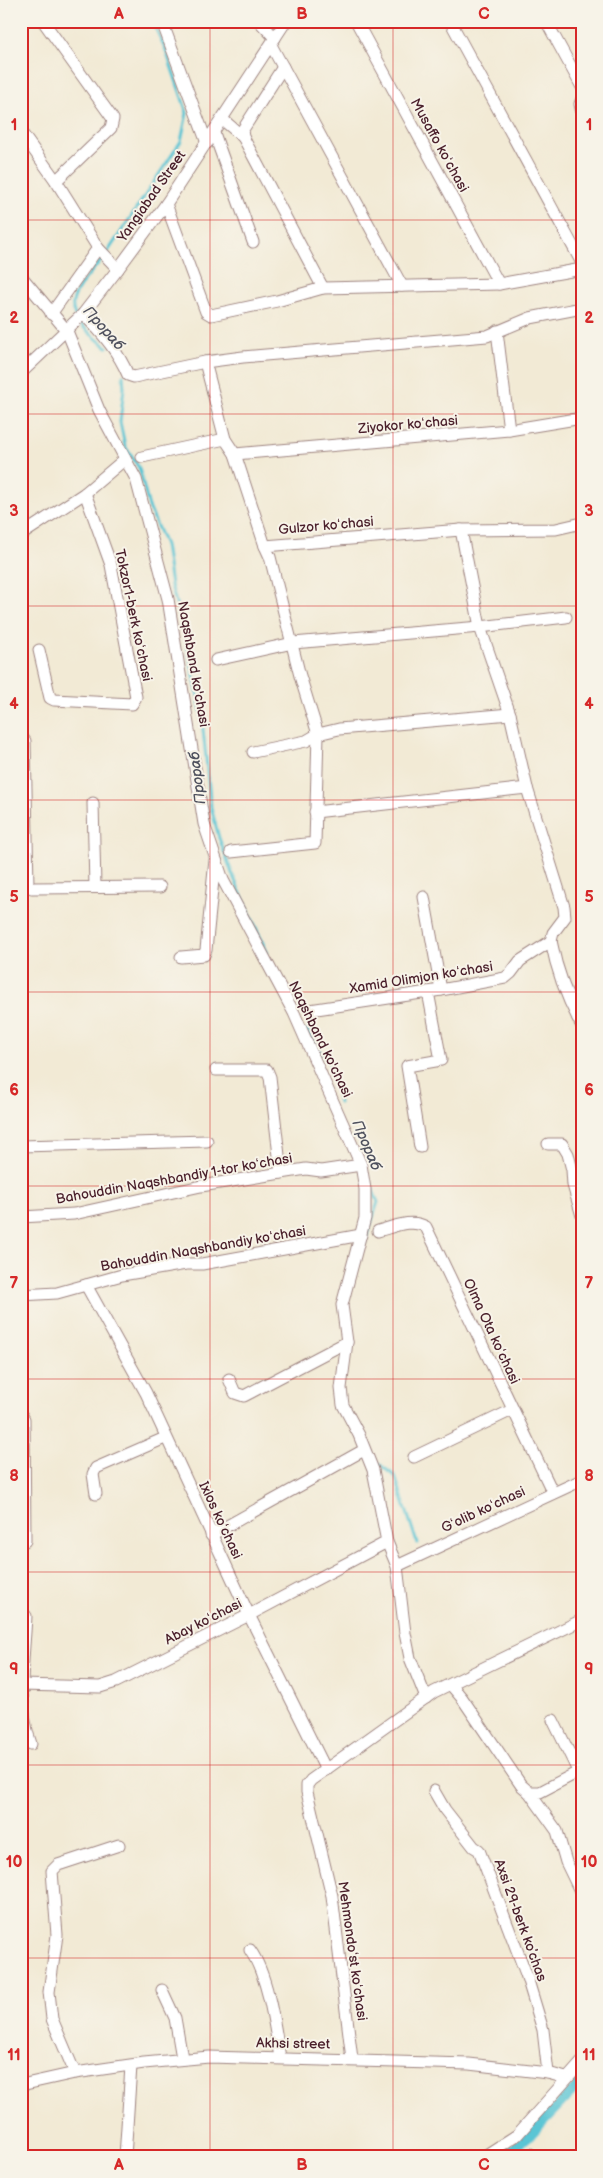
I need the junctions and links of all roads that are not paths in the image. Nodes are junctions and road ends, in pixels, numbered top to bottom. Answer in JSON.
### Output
{"nodes":[{"id":1,"x":43,"y":21,"type":"edge"},
{"id":2,"x":159,"y":21,"type":"edge"},
{"id":3,"x":259,"y":21,"type":"edge"},
{"id":4,"x":286,"y":21,"type":"edge"},
{"id":5,"x":356,"y":21,"type":"edge"},
{"id":6,"x":450,"y":21,"type":"edge"},
{"id":7,"x":546,"y":21,"type":"edge"},
{"id":8,"x":273,"y":42,"type":"junction"},
{"id":9,"x":283,"y":67,"type":"junction"},
{"id":10,"x":582,"y":87,"type":"edge"},
{"id":11,"x":582,"y":100,"type":"edge"},
{"id":12,"x":582,"y":113,"type":"edge"},
{"id":13,"x":222,"y":119,"type":"junction"},
{"id":14,"x":21,"y":132,"type":"edge"},
{"id":15,"x":214,"y":133,"type":"junction"},
{"id":16,"x":243,"y":137,"type":"junction"},
{"id":17,"x":207,"y":143,"type":"junction"},
{"id":18,"x":56,"y":181,"type":"junction"},
{"id":19,"x":166,"y":204,"type":"junction"},
{"id":20,"x":253,"y":242,"type":"dead end"},
{"id":21,"x":98,"y":248,"type":"junction"},
{"id":22,"x":582,"y":263,"type":"edge"},
{"id":23,"x":118,"y":269,"type":"junction"},
{"id":24,"x":582,"y":269,"type":"edge"},
{"id":25,"x":21,"y":276,"type":"edge"},
{"id":26,"x":499,"y":284,"type":"junction"},
{"id":27,"x":402,"y":286,"type":"junction"},
{"id":28,"x":323,"y":288,"type":"junction"},
{"id":29,"x":582,"y":308,"type":"edge"},
{"id":30,"x":51,"y":314,"type":"junction"},
{"id":31,"x":82,"y":314,"type":"junction"},
{"id":32,"x":67,"y":331,"type":"junction"},
{"id":33,"x":497,"y":331,"type":"junction"},
{"id":34,"x":205,"y":362,"type":"junction"},
{"id":35,"x":21,"y":373,"type":"edge"},
{"id":36,"x":582,"y":418,"type":"edge"},
{"id":37,"x":509,"y":430,"type":"junction"},
{"id":38,"x":225,"y":439,"type":"junction"},
{"id":39,"x":235,"y":454,"type":"junction"},
{"id":40,"x":142,"y":457,"type":"dead end"},
{"id":41,"x":125,"y":459,"type":"junction"},
{"id":42,"x":85,"y":493,"type":"junction"},
{"id":43,"x":582,"y":523,"type":"edge"},
{"id":44,"x":461,"y":530,"type":"junction"},
{"id":45,"x":21,"y":535,"type":"edge"},
{"id":46,"x":265,"y":546,"type":"junction"},
{"id":47,"x":566,"y":617,"type":"dead end"},
{"id":48,"x":480,"y":627,"type":"junction"},
{"id":49,"x":293,"y":643,"type":"junction"},
{"id":50,"x":39,"y":650,"type":"dead end"},
{"id":51,"x":216,"y":660,"type":"dead end"},
{"id":52,"x":510,"y":714,"type":"junction"},
{"id":53,"x":318,"y":734,"type":"junction"},
{"id":54,"x":21,"y":736,"type":"edge"},
{"id":55,"x":253,"y":752,"type":"dead end"},
{"id":56,"x":527,"y":788,"type":"junction"},
{"id":57,"x":92,"y":803,"type":"dead end"},
{"id":58,"x":315,"y":812,"type":"junction"},
{"id":59,"x":231,"y":852,"type":"dead end"},
{"id":60,"x":215,"y":859,"type":"junction"},
{"id":61,"x":94,"y":887,"type":"junction"},
{"id":62,"x":160,"y":887,"type":"dead end"},
{"id":63,"x":424,"y":897,"type":"dead end"},
{"id":64,"x":551,"y":941,"type":"junction"},
{"id":65,"x":181,"y":958,"type":"dead end"},
{"id":66,"x":441,"y":990,"type":"junction"},
{"id":67,"x":428,"y":992,"type":"junction"},
{"id":68,"x":310,"y":1010,"type":"dead end"},
{"id":69,"x":582,"y":1026,"type":"edge"},
{"id":70,"x":216,"y":1070,"type":"dead end"},
{"id":71,"x":207,"y":1141,"type":"dead end"},
{"id":72,"x":548,"y":1144,"type":"dead end"},
{"id":73,"x":21,"y":1146,"type":"edge"},
{"id":74,"x":420,"y":1147,"type":"dead end"},
{"id":75,"x":361,"y":1166,"type":"junction"},
{"id":76,"x":281,"y":1173,"type":"junction"},
{"id":77,"x":582,"y":1216,"type":"edge"},
{"id":78,"x":21,"y":1217,"type":"edge"},
{"id":79,"x":378,"y":1230,"type":"dead end"},
{"id":80,"x":361,"y":1235,"type":"junction"},
{"id":81,"x":86,"y":1284,"type":"junction"},
{"id":82,"x":21,"y":1295,"type":"edge"},
{"id":83,"x":347,"y":1342,"type":"junction"},
{"id":84,"x":229,"y":1380,"type":"dead end"},
{"id":85,"x":512,"y":1410,"type":"junction"},
{"id":86,"x":21,"y":1414,"type":"edge"},
{"id":87,"x":165,"y":1438,"type":"junction"},
{"id":88,"x":364,"y":1450,"type":"junction"},
{"id":89,"x":414,"y":1457,"type":"dead end"},
{"id":90,"x":582,"y":1480,"type":"edge"},
{"id":91,"x":552,"y":1493,"type":"junction"},
{"id":92,"x":96,"y":1494,"type":"dead end"},
{"id":93,"x":211,"y":1535,"type":"junction"},
{"id":94,"x":25,"y":1541,"type":"dead end"},
{"id":95,"x":387,"y":1542,"type":"junction"},
{"id":96,"x":397,"y":1566,"type":"junction"},
{"id":97,"x":249,"y":1615,"type":"junction"},
{"id":98,"x":26,"y":1616,"type":"dead end"},
{"id":99,"x":582,"y":1620,"type":"edge"},
{"id":100,"x":22,"y":1685,"type":"edge"},
{"id":101,"x":451,"y":1685,"type":"junction"},
{"id":102,"x":426,"y":1698,"type":"junction"},
{"id":103,"x":553,"y":1720,"type":"dead end"},
{"id":104,"x":31,"y":1744,"type":"dead end"},
{"id":105,"x":326,"y":1770,"type":"junction"},
{"id":106,"x":581,"y":1773,"type":"edge"},
{"id":107,"x":434,"y":1791,"type":"dead end"},
{"id":108,"x":529,"y":1792,"type":"junction"},
{"id":109,"x":119,"y":1845,"type":"dead end"},
{"id":110,"x":582,"y":1895,"type":"edge"},
{"id":111,"x":250,"y":1950,"type":"dead end"},
{"id":112,"x":162,"y":1990,"type":"dead end"},
{"id":113,"x":182,"y":2058,"type":"junction"},
{"id":114,"x":280,"y":2058,"type":"junction"},
{"id":115,"x":352,"y":2059,"type":"junction"},
{"id":116,"x":582,"y":2062,"type":"edge"},
{"id":117,"x":130,"y":2066,"type":"junction"},
{"id":118,"x":548,"y":2073,"type":"junction"},
{"id":119,"x":74,"y":2074,"type":"junction"},
{"id":120,"x":566,"y":2078,"type":"junction"},
{"id":121,"x":21,"y":2084,"type":"edge"},
{"id":122,"x":126,"y":2157,"type":"edge"},
{"id":123,"x":483,"y":2157,"type":"edge"},
{"id":124,"x":523,"y":2157,"type":"edge"},
{"id":125,"x":532,"y":2157,"type":"edge"}],
"edges":[{"from":1,"to":18,"type":"street"},
{"from":2,"to":17,"type":"street"},
{"from":3,"to":8,"type":"street"},
{"from":4,"to":8,"type":"street","name":"Yangiabad Street"},
{"from":5,"to":26,"type":"street","name":"Musaffo koʻchasi"},
{"from":6,"to":22,"type":"street"},
{"from":7,"to":10,"type":"street"},
{"from":8,"to":9,"type":"street"},
{"from":8,"to":13,"type":"street","name":"Yangiabad Street"},
{"from":9,"to":16,"type":"street"},
{"from":9,"to":27,"type":"street"},
{"from":11,"to":12,"type":"street"},
{"from":13,"to":15,"type":"street","name":"Yangiabad Street"},
{"from":13,"to":16,"type":"street"},
{"from":14,"to":18,"type":"street"},
{"from":15,"to":17,"type":"street","name":"Yangiabad Street"},
{"from":15,"to":20,"type":"street"},
{"from":16,"to":28,"type":"street"},
{"from":17,"to":19,"type":"street","name":"Yangiabad Street"},
{"from":18,"to":21,"type":"street"},
{"from":19,"to":23,"type":"street","name":"Yangiabad Street"},
{"from":19,"to":28,"type":"street"},
{"from":21,"to":23,"type":"street"},
{"from":21,"to":30,"type":"street"},
{"from":23,"to":31,"type":"street","name":"Yangiabad Street"},
{"from":24,"to":26,"type":"street"},
{"from":25,"to":30,"type":"street"},
{"from":26,"to":27,"type":"street"},
{"from":27,"to":28,"type":"street"},
{"from":29,"to":33,"type":"street"},
{"from":30,"to":32,"type":"street"},
{"from":31,"to":32,"type":"street","name":"Yangiabad Street"},
{"from":31,"to":34,"type":"street"},
{"from":32,"to":35,"type":"street","name":"Yangiabad Street"},
{"from":32,"to":41,"type":"street","name":"Naqshband ko'chasi"},
{"from":33,"to":34,"type":"street"},
{"from":33,"to":37,"type":"street"},
{"from":34,"to":38,"type":"street"},
{"from":36,"to":37,"type":"street","name":"Ziyokor koʻchasi"},
{"from":37,"to":39,"type":"street","name":"Ziyokor koʻchasi"},
{"from":38,"to":39,"type":"street"},
{"from":38,"to":40,"type":"street"},
{"from":39,"to":46,"type":"street"},
{"from":41,"to":42,"type":"street"},
{"from":41,"to":60,"type":"street","name":"Naqshband ko'chasi"},
{"from":42,"to":45,"type":"street"},
{"from":42,"to":50,"type":"street","name":"Tokzor1-berk koʻchasi"},
{"from":43,"to":44,"type":"street","name":"Gulzor koʻchasi"},
{"from":44,"to":46,"type":"street","name":"Gulzor koʻchasi"},
{"from":44,"to":48,"type":"street"},
{"from":46,"to":49,"type":"street","name":"Gulzor koʻchasi"},
{"from":47,"to":48,"type":"street"},
{"from":48,"to":49,"type":"street"},
{"from":48,"to":52,"type":"street"},
{"from":49,"to":51,"type":"street"},
{"from":49,"to":53,"type":"street","name":"Gulzor koʻchasi"},
{"from":52,"to":53,"type":"street"},
{"from":52,"to":56,"type":"street"},
{"from":53,"to":55,"type":"street"},
{"from":53,"to":58,"type":"street","name":"Gulzor koʻchasi"},
{"from":54,"to":61,"type":"street"},
{"from":56,"to":58,"type":"street"},
{"from":56,"to":64,"type":"street"},
{"from":57,"to":61,"type":"street"},
{"from":58,"to":59,"type":"street","name":"Gulzor koʻchasi"},
{"from":60,"to":65,"type":"street"},
{"from":60,"to":75,"type":"street","name":"Naqshband ko'chasi"},
{"from":61,"to":62,"type":"street"},
{"from":63,"to":66,"type":"street"},
{"from":64,"to":66,"type":"street","name":"Xamid Olimjon koʻchasi"},
{"from":64,"to":69,"type":"street"},
{"from":66,"to":67,"type":"street","name":"Xamid Olimjon koʻchasi"},
{"from":67,"to":68,"type":"street","name":"Xamid Olimjon koʻchasi"},
{"from":67,"to":74,"type":"street"},
{"from":70,"to":76,"type":"street"},
{"from":71,"to":73,"type":"street"},
{"from":72,"to":77,"type":"street"},
{"from":75,"to":76,"type":"street","name":"Bahouddin Naqshbandiy 1-tor koʻchasi"},
{"from":75,"to":80,"type":"street","name":"Naqshband ko'chasi"},
{"from":76,"to":78,"type":"street","name":"Bahouddin Naqshbandiy 1-tor koʻchasi"},
{"from":79,"to":85,"type":"street","name":"Olma Ota koʻchasi"},
{"from":80,"to":81,"type":"street","name":"Bahouddin Naqshbandiy koʻchasi"},
{"from":80,"to":83,"type":"street","name":"Naqshband ko'chasi"},
{"from":81,"to":82,"type":"street","name":"Bahouddin Naqshbandiy koʻchasi"},
{"from":81,"to":87,"type":"street","name":"Ixlos koʻchasi"},
{"from":83,"to":84,"type":"street"},
{"from":83,"to":88,"type":"street","name":"Naqshband ko'chasi"},
{"from":85,"to":89,"type":"street"},
{"from":85,"to":91,"type":"street","name":"Olma Ota koʻchasi"},
{"from":86,"to":94,"type":"street"},
{"from":87,"to":92,"type":"street"},
{"from":87,"to":93,"type":"street","name":"Ixlos koʻchasi"},
{"from":88,"to":93,"type":"street"},
{"from":88,"to":95,"type":"street","name":"Naqshband ko'chasi"},
{"from":90,"to":91,"type":"street","name":"Gʻolib koʻchasi"},
{"from":91,"to":96,"type":"street","name":"Gʻolib koʻchasi"},
{"from":93,"to":97,"type":"street","name":"Ixlos koʻchasi"},
{"from":95,"to":96,"type":"street","name":"Naqshband ko'chasi"},
{"from":95,"to":97,"type":"street","name":"Abay koʻchasi"},
{"from":96,"to":102,"type":"street","name":"Naqshband ko'chasi"},
{"from":97,"to":100,"type":"street","name":"Abay koʻchasi"},
{"from":97,"to":105,"type":"street","name":"Ixlos koʻchasi"},
{"from":98,"to":100,"type":"street"},
{"from":99,"to":101,"type":"street","name":"Mehmondoʻst koʻchasi"},
{"from":100,"to":104,"type":"street"},
{"from":101,"to":102,"type":"street","name":"Mehmondoʻst koʻchasi"},
{"from":101,"to":108,"type":"street"},
{"from":102,"to":105,"type":"street","name":"Mehmondoʻst koʻchasi"},
{"from":103,"to":106,"type":"street"},
{"from":105,"to":115,"type":"street","name":"Mehmondoʻst koʻchasi"},
{"from":106,"to":108,"type":"street"},
{"from":107,"to":118,"type":"street","name":"Аxsi 29-berk koʼchas"},
{"from":108,"to":110,"type":"street"},
{"from":109,"to":119,"type":"street"},
{"from":111,"to":114,"type":"street"},
{"from":112,"to":113,"type":"street"},
{"from":113,"to":114,"type":"street","name":"Akhsi street"},
{"from":113,"to":117,"type":"street","name":"Akhsi street"},
{"from":114,"to":115,"type":"street","name":"Akhsi street"},
{"from":115,"to":118,"type":"street","name":"Akhsi street"},
{"from":116,"to":120,"type":"street"},
{"from":117,"to":119,"type":"street","name":"Akhsi street"},
{"from":117,"to":122,"type":"street"},
{"from":118,"to":120,"type":"street","name":"Akhsi street"},
{"from":119,"to":121,"type":"street","name":"Akhsi street"},
{"from":120,"to":123,"type":"street"},
{"from":124,"to":125,"type":"street"}]}
